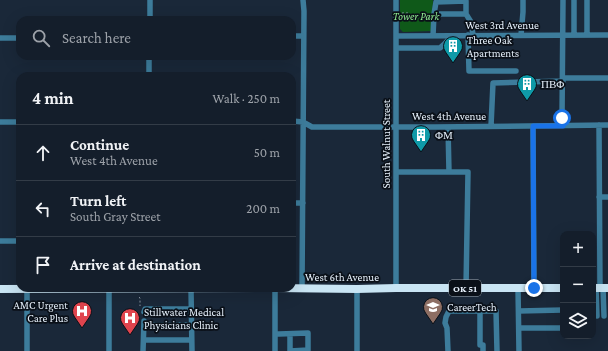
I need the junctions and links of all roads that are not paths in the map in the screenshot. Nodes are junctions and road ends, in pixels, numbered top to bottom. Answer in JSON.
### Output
{"nodes":[{"id":1,"x":150,"y":0,"type":"edge"},
{"id":2,"x":303,"y":0,"type":"edge"},
{"id":3,"x":396,"y":0,"type":"edge"},
{"id":4,"x":523,"y":0,"type":"edge"},
{"id":5,"x":563,"y":0,"type":"edge"},
{"id":6,"x":574,"y":0,"type":"edge"},
{"id":7,"x":587,"y":0,"type":"edge"},
{"id":8,"x":466,"y":1,"type":"edge"},
{"id":9,"x":434,"y":14,"type":"junction"},
{"id":10,"x":466,"y":14,"type":"junction"},
{"id":11,"x":150,"y":16,"type":"edge"},
{"id":12,"x":521,"y":35,"type":"junction"},
{"id":13,"x":564,"y":35,"type":"junction"},
{"id":14,"x":574,"y":35,"type":"junction"},
{"id":15,"x":587,"y":35,"type":"junction"},
{"id":16,"x":608,"y":35,"type":"edge"},
{"id":17,"x":296,"y":36,"type":"edge"},
{"id":18,"x":303,"y":36,"type":"junction"},
{"id":19,"x":396,"y":36,"type":"junction"},
{"id":20,"x":434,"y":36,"type":"junction"},
{"id":21,"x":450,"y":36,"type":"junction"},
{"id":22,"x":471,"y":36,"type":"junction"},
{"id":23,"x":0,"y":38,"type":"edge"},
{"id":24,"x":16,"y":38,"type":"edge"},
{"id":25,"x":396,"y":48,"type":"junction"},
{"id":26,"x":149,"y":60,"type":"edge"},
{"id":27,"x":516,"y":71,"type":"dead end"},
{"id":28,"x":149,"y":72,"type":"edge"},
{"id":29,"x":608,"y":78,"type":"edge"},
{"id":30,"x":563,"y":80,"type":"junction"},
{"id":31,"x":296,"y":121,"type":"edge"},
{"id":32,"x":0,"y":122,"type":"edge"},
{"id":33,"x":16,"y":122,"type":"edge"},
{"id":34,"x":303,"y":122,"type":"junction"},
{"id":35,"x":599,"y":125,"type":"junction"},
{"id":36,"x":608,"y":125,"type":"edge"},
{"id":37,"x":396,"y":126,"type":"junction"},
{"id":38,"x":491,"y":126,"type":"junction"},
{"id":39,"x":533,"y":126,"type":"junction"},
{"id":40,"x":563,"y":126,"type":"junction"},
{"id":41,"x":448,"y":127,"type":"junction"},
{"id":42,"x":396,"y":172,"type":"junction"},
{"id":43,"x":449,"y":172,"type":"junction"},
{"id":44,"x":599,"y":197,"type":"junction"},
{"id":45,"x":608,"y":197,"type":"edge"},
{"id":46,"x":296,"y":203,"type":"edge"},
{"id":47,"x":303,"y":203,"type":"junction"},
{"id":48,"x":16,"y":241,"type":"edge"},
{"id":49,"x":0,"y":242,"type":"edge"},
{"id":50,"x":296,"y":288,"type":"edge"},
{"id":51,"x":302,"y":288,"type":"junction"},
{"id":52,"x":396,"y":288,"type":"junction"},
{"id":53,"x":466,"y":288,"type":"junction"},
{"id":54,"x":518,"y":288,"type":"junction"},
{"id":55,"x":534,"y":288,"type":"junction"},
{"id":56,"x":560,"y":288,"type":"edge"},
{"id":57,"x":600,"y":288,"type":"edge"},
{"id":58,"x":0,"y":289,"type":"edge"},
{"id":59,"x":16,"y":289,"type":"edge"},
{"id":60,"x":357,"y":289,"type":"junction"},
{"id":61,"x":27,"y":292,"type":"edge"},
{"id":62,"x":109,"y":292,"type":"edge"},
{"id":63,"x":191,"y":292,"type":"edge"},
{"id":64,"x":275,"y":292,"type":"edge"},
{"id":65,"x":191,"y":309,"type":"junction"},
{"id":66,"x":560,"y":310,"type":"edge"},
{"id":67,"x":596,"y":310,"type":"edge"},
{"id":68,"x":480,"y":311,"type":"junction"},
{"id":69,"x":518,"y":311,"type":"junction"},
{"id":70,"x":144,"y":312,"type":"dead end"},
{"id":71,"x":606,"y":316,"type":"edge"},
{"id":72,"x":191,"y":325,"type":"junction"},
{"id":73,"x":519,"y":328,"type":"junction"},
{"id":74,"x":560,"y":328,"type":"edge"},
{"id":75,"x":275,"y":334,"type":"junction"},
{"id":76,"x":290,"y":334,"type":"junction"},
{"id":77,"x":144,"y":340,"type":"junction"},
{"id":78,"x":191,"y":340,"type":"junction"},
{"id":79,"x":27,"y":351,"type":"edge"},
{"id":80,"x":110,"y":351,"type":"edge"},
{"id":81,"x":143,"y":351,"type":"edge"},
{"id":82,"x":192,"y":351,"type":"edge"},
{"id":83,"x":275,"y":351,"type":"edge"},
{"id":84,"x":357,"y":351,"type":"edge"},
{"id":85,"x":448,"y":351,"type":"edge"},
{"id":86,"x":483,"y":351,"type":"edge"},
{"id":87,"x":497,"y":351,"type":"edge"},
{"id":88,"x":519,"y":351,"type":"edge"}],
"edges":[{"from":1,"to":11,"type":"street"},
{"from":2,"to":18,"type":"street"},
{"from":3,"to":19,"type":"street","name":"South Walnut Street"},
{"from":4,"to":12,"type":"street"},
{"from":5,"to":13,"type":"street"},
{"from":6,"to":14,"type":"street"},
{"from":7,"to":15,"type":"street"},
{"from":8,"to":9,"type":"street"},
{"from":8,"to":10,"type":"street"},
{"from":9,"to":10,"type":"street"},
{"from":9,"to":20,"type":"street"},
{"from":10,"to":22,"type":"street"},
{"from":12,"to":13,"type":"street","name":"West 3rd Avenue"},
{"from":12,"to":22,"type":"street","name":"West 3rd Avenue"},
{"from":13,"to":14,"type":"street","name":"West 3rd Avenue"},
{"from":13,"to":30,"type":"street"},
{"from":14,"to":15,"type":"street","name":"West 3rd Avenue"},
{"from":15,"to":16,"type":"street","name":"West 3rd Avenue"},
{"from":17,"to":18,"type":"street"},
{"from":18,"to":34,"type":"street"},
{"from":19,"to":20,"type":"street","name":"West 3rd Avenue"},
{"from":19,"to":25,"type":"street","name":"South Walnut Street"},
{"from":20,"to":21,"type":"street","name":"West 3rd Avenue"},
{"from":21,"to":22,"type":"street","name":"West 3rd Avenue"},
{"from":21,"to":25,"type":"street"},
{"from":22,"to":27,"type":"street"},
{"from":23,"to":24,"type":"street"},
{"from":25,"to":37,"type":"street","name":"South Walnut Street"},
{"from":26,"to":28,"type":"street"},
{"from":29,"to":30,"type":"street"},
{"from":30,"to":38,"type":"street"},
{"from":30,"to":40,"type":"street"},
{"from":31,"to":34,"type":"street","name":"West 4th Avenue"},
{"from":32,"to":33,"type":"street"},
{"from":34,"to":37,"type":"street","name":"West 4th Avenue"},
{"from":34,"to":47,"type":"street"},
{"from":35,"to":36,"type":"street","name":"West 4th Avenue"},
{"from":35,"to":40,"type":"street","name":"West 4th Avenue"},
{"from":35,"to":44,"type":"street"},
{"from":37,"to":41,"type":"street","name":"West 4th Avenue"},
{"from":37,"to":42,"type":"street","name":"South Walnut Street"},
{"from":38,"to":39,"type":"street","name":"West 4th Avenue"},
{"from":38,"to":41,"type":"street","name":"West 4th Avenue"},
{"from":39,"to":40,"type":"street","name":"West 4th Avenue"},
{"from":39,"to":55,"type":"street"},
{"from":41,"to":43,"type":"street"},
{"from":42,"to":43,"type":"street"},
{"from":42,"to":52,"type":"street","name":"South Walnut Street"},
{"from":43,"to":53,"type":"street"},
{"from":44,"to":45,"type":"street"},
{"from":44,"to":57,"type":"street"},
{"from":46,"to":47,"type":"street"},
{"from":47,"to":51,"type":"street"},
{"from":48,"to":49,"type":"street"},
{"from":50,"to":51,"type":"highway","name":"West 6th Avenue","number":"OK 51"},
{"from":51,"to":60,"type":"highway","name":"West 6th Avenue","number":"OK 51"},
{"from":52,"to":53,"type":"highway","name":"West 6th Avenue","number":"OK 51"},
{"from":52,"to":60,"type":"highway","name":"West 6th Avenue","number":"OK 51"},
{"from":53,"to":54,"type":"highway","name":"West 6th Avenue","number":"OK 51"},
{"from":54,"to":55,"type":"highway","name":"West 6th Avenue","number":"OK 51"},
{"from":54,"to":69,"type":"street"},
{"from":55,"to":56,"type":"highway","name":"West 6th Avenue","number":"OK 51"},
{"from":57,"to":67,"type":"street"},
{"from":57,"to":71,"type":"street"},
{"from":58,"to":59,"type":"highway","name":"West 6th Avenue","number":"OK 51"},
{"from":60,"to":84,"type":"street"},
{"from":61,"to":79,"type":"street"},
{"from":62,"to":80,"type":"street"},
{"from":63,"to":65,"type":"street"},
{"from":64,"to":75,"type":"street"},
{"from":65,"to":70,"type":"street"},
{"from":65,"to":72,"type":"street"},
{"from":66,"to":69,"type":"street"},
{"from":68,"to":85,"type":"street"},
{"from":68,"to":86,"type":"street"},
{"from":68,"to":87,"type":"street"},
{"from":69,"to":73,"type":"street"},
{"from":72,"to":77,"type":"street"},
{"from":72,"to":78,"type":"street"},
{"from":73,"to":74,"type":"street"},
{"from":73,"to":88,"type":"street"},
{"from":75,"to":76,"type":"street"},
{"from":75,"to":83,"type":"street"},
{"from":76,"to":76,"type":"street"},
{"from":77,"to":78,"type":"street"},
{"from":77,"to":81,"type":"street"},
{"from":78,"to":82,"type":"street"}]}
